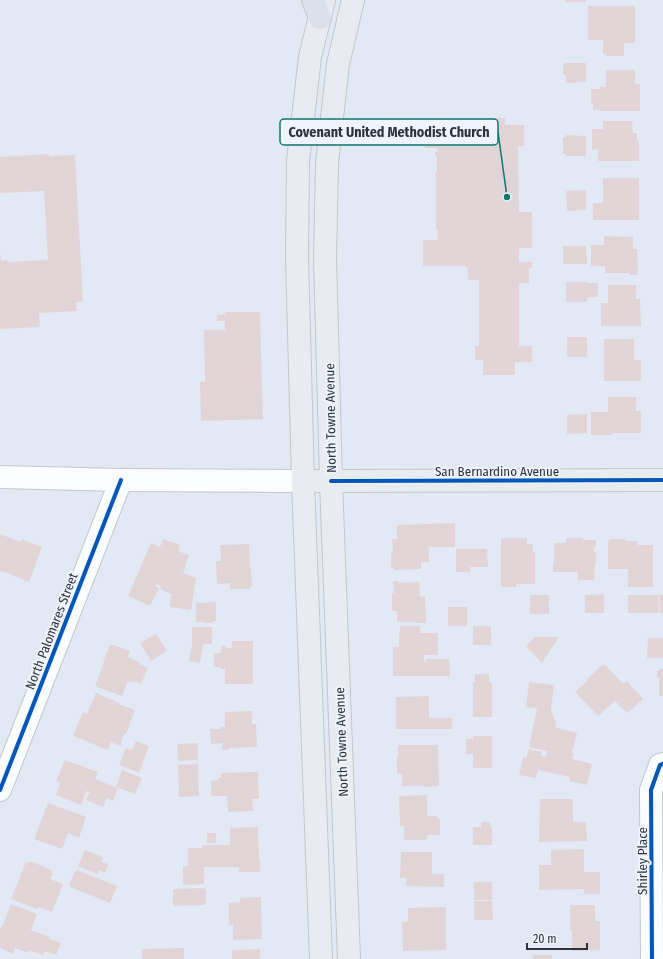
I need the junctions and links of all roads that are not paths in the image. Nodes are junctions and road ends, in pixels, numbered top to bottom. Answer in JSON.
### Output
{"nodes":[{"id":1,"x":353,"y":0,"type":"edge"},
{"id":2,"x":319,"y":6,"type":"edge"},
{"id":3,"x":0,"y":477,"type":"edge"},
{"id":4,"x":121,"y":480,"type":"junction"},
{"id":5,"x":663,"y":480,"type":"edge"},
{"id":6,"x":303,"y":481,"type":"junction"},
{"id":7,"x":331,"y":481,"type":"junction"},
{"id":8,"x":661,"y":765,"type":"edge"},
{"id":9,"x":0,"y":790,"type":"edge"},
{"id":10,"x":321,"y":959,"type":"edge"},
{"id":11,"x":349,"y":959,"type":"edge"},
{"id":12,"x":652,"y":959,"type":"edge"}],
"edges":[{"from":1,"to":7,"type":"main road","name":"North Towne Avenue"},
{"from":2,"to":6,"type":"main road"},
{"from":3,"to":4,"type":"street","name":"San Bernardino Avenue"},
{"from":4,"to":6,"type":"street","name":"San Bernardino Avenue"},
{"from":4,"to":9,"type":"street","name":"North Palomares Street"},
{"from":5,"to":7,"type":"main road","name":"San Bernardino Avenue"},
{"from":6,"to":7,"type":"main road","name":"San Bernardino Avenue"},
{"from":6,"to":10,"type":"main road"},
{"from":7,"to":11,"type":"main road","name":"North Towne Avenue"},
{"from":8,"to":12,"type":"street","name":"Shirley Place"}]}
